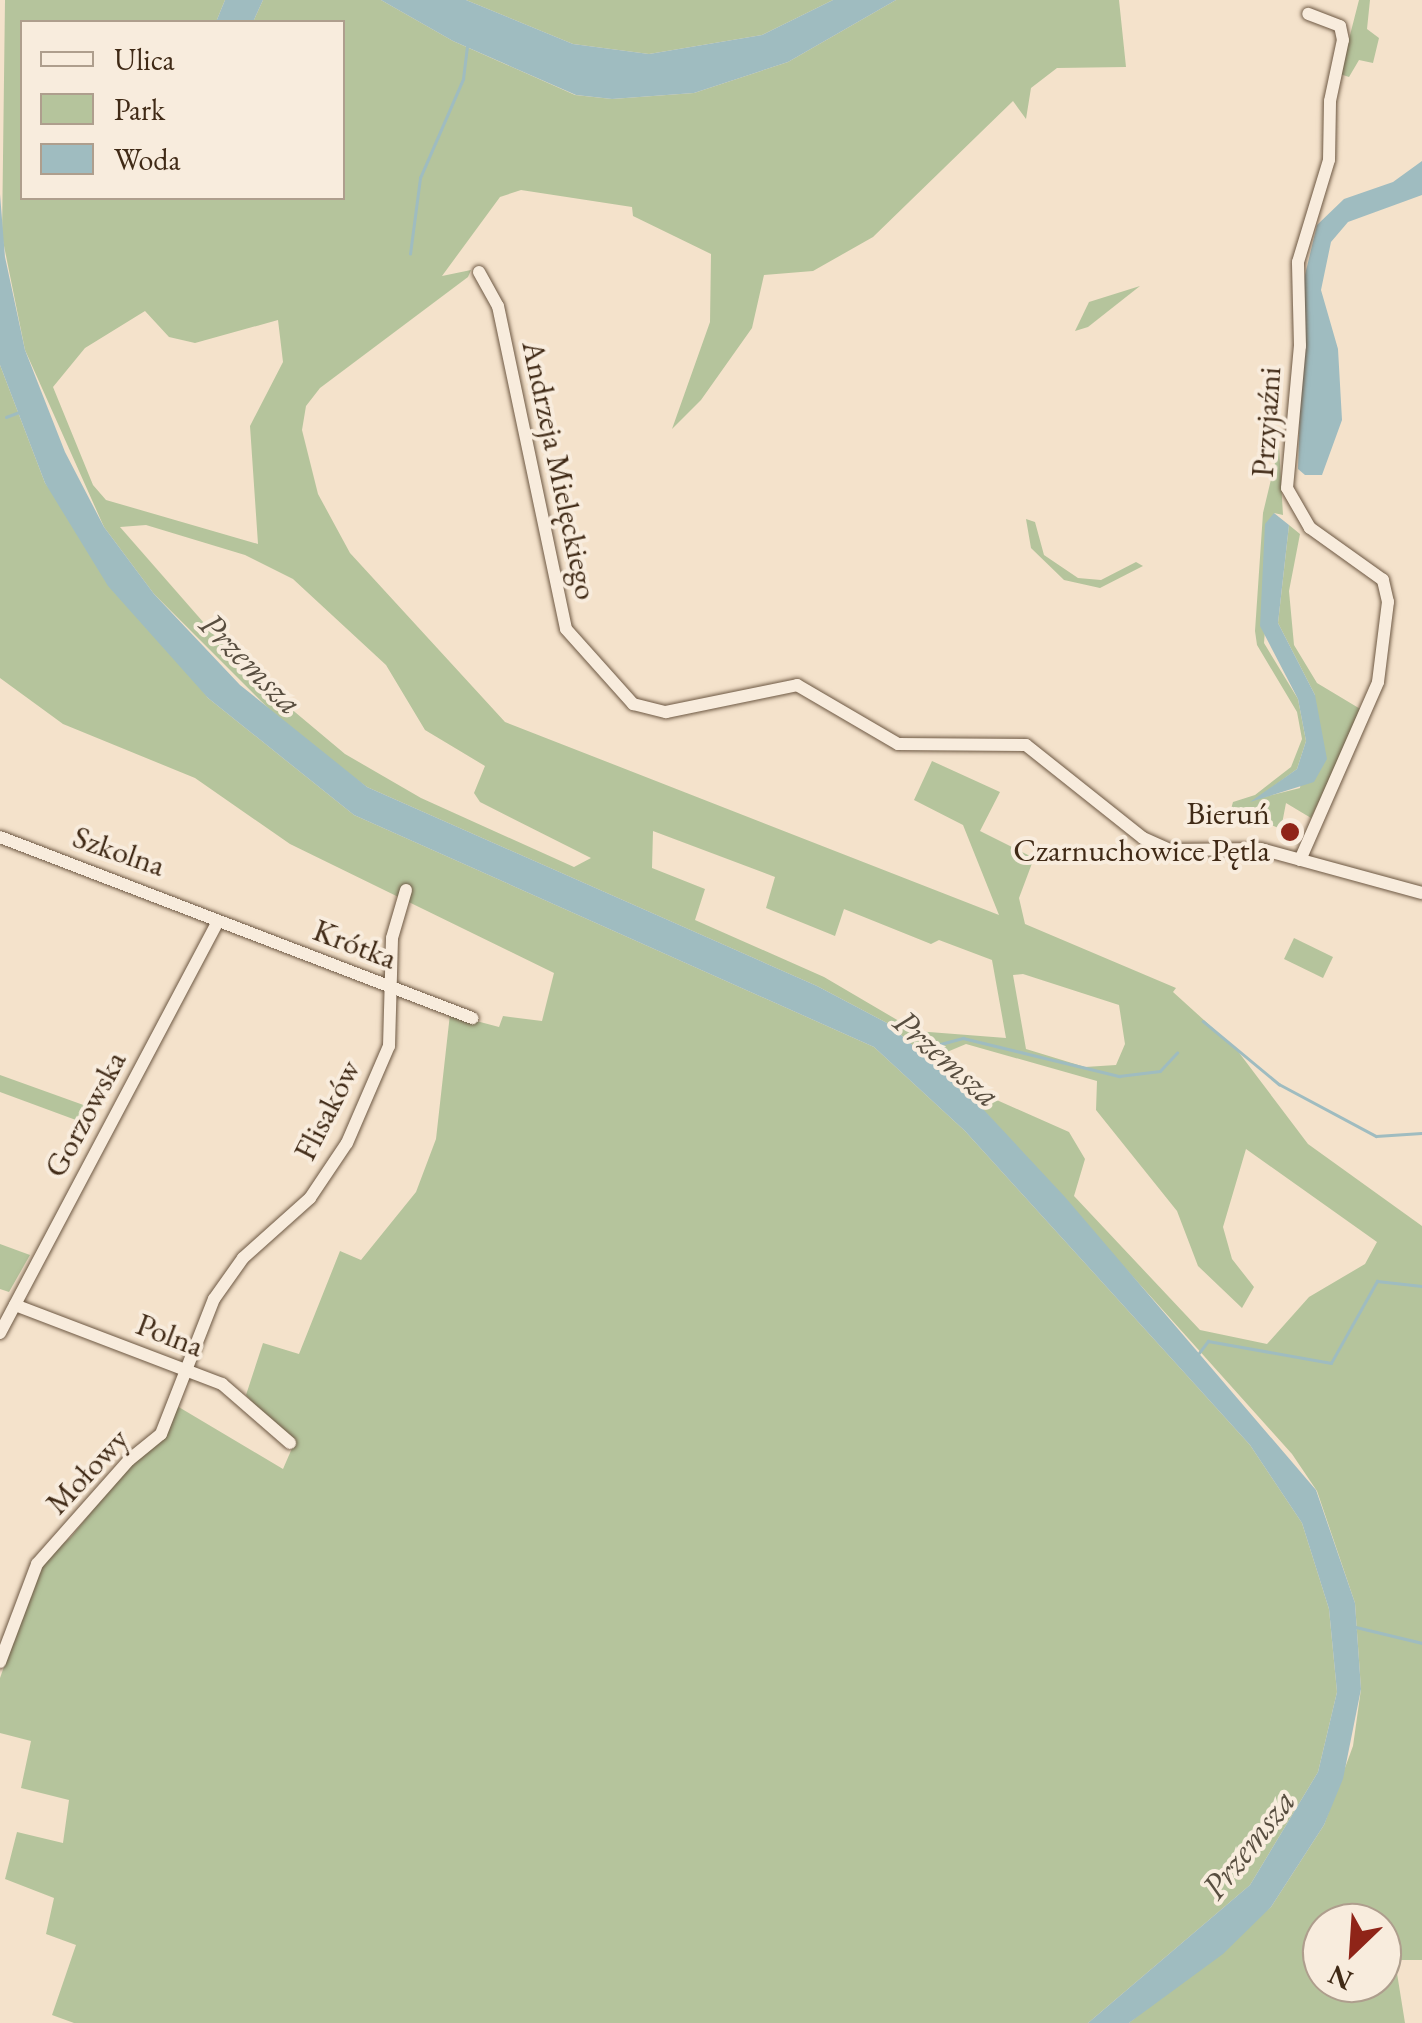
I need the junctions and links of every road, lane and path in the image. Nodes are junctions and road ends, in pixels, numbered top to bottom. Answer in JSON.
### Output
{"nodes":[{"id":1,"x":1308,"y":14,"type":"dead end"},
{"id":2,"x":479,"y":272,"type":"dead end"},
{"id":3,"x":0,"y":837,"type":"edge"},
{"id":4,"x":1300,"y":860,"type":"junction"},
{"id":5,"x":406,"y":890,"type":"dead end"},
{"id":6,"x":1422,"y":893,"type":"edge"},
{"id":7,"x":218,"y":921,"type":"junction"},
{"id":8,"x":388,"y":987,"type":"junction"},
{"id":9,"x":472,"y":1018,"type":"dead end"},
{"id":10,"x":0,"y":1294,"type":"edge"},
{"id":11,"x":16,"y":1303,"type":"junction"},
{"id":12,"x":0,"y":1334,"type":"edge"},
{"id":13,"x":189,"y":1371,"type":"junction"},
{"id":14,"x":290,"y":1443,"type":"dead end"},
{"id":15,"x":0,"y":1662,"type":"edge"}],
"edges":[{"from":1,"to":4,"type":"street","name":"Przyjaźni"},
{"from":2,"to":4,"type":"street","name":"Andrzeja Mielęckiego"},
{"from":3,"to":7,"type":"street","name":"Szkolna"},
{"from":4,"to":6,"type":"street","name":"Andrzeja Mielęckiego"},
{"from":5,"to":8,"type":"street","name":"Flisaków"},
{"from":7,"to":8,"type":"street","name":"Krótka"},
{"from":7,"to":11,"type":"street","name":"Gorzowska"},
{"from":8,"to":9,"type":"street","name":"Krótka"},
{"from":8,"to":13,"type":"street","name":"Flisaków"},
{"from":10,"to":11,"type":"street","name":"Polna"},
{"from":11,"to":12,"type":"street","name":"Gorzowska"},
{"from":11,"to":13,"type":"street","name":"Polna"},
{"from":13,"to":14,"type":"street","name":"Polna"},
{"from":13,"to":15,"type":"street","name":"Mołowy"}]}
